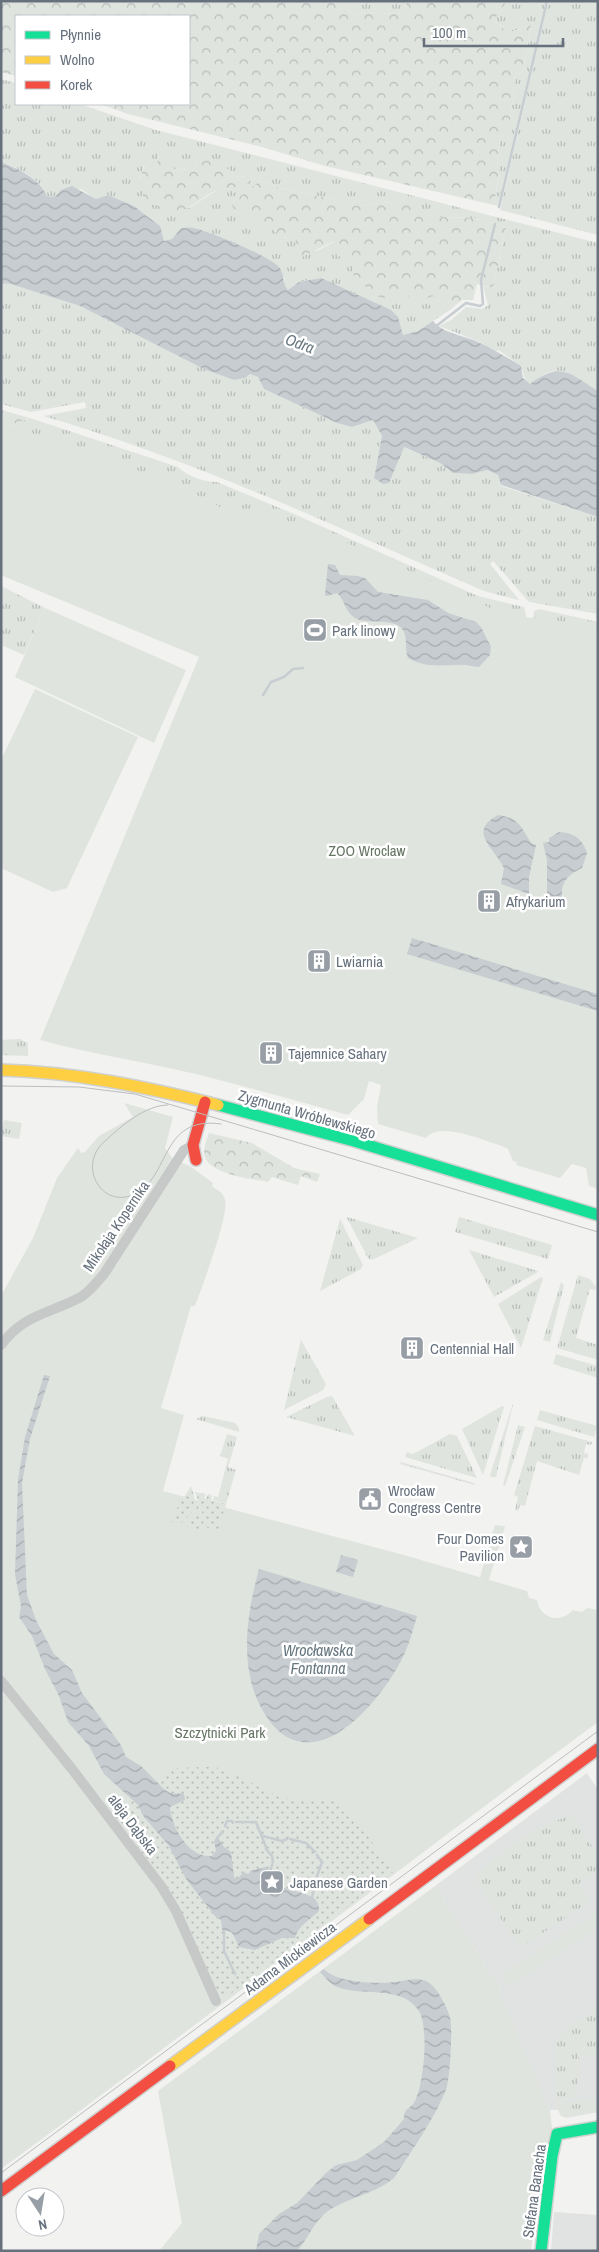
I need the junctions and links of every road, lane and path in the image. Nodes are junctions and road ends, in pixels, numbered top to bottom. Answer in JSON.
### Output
{"nodes":[{"id":1,"x":1,"y":1070,"type":"edge"},
{"id":2,"x":205,"y":1102,"type":"junction"},
{"id":3,"x":193,"y":1145,"type":"junction"},
{"id":4,"x":196,"y":1160,"type":"joint"},
{"id":5,"x":175,"y":1164,"type":"junction"},
{"id":6,"x":598,"y":1216,"type":"edge"},
{"id":7,"x":1,"y":1345,"type":"edge"},
{"id":8,"x":1,"y":1681,"type":"edge"},
{"id":9,"x":598,"y":1749,"type":"edge"},
{"id":10,"x":216,"y":2001,"type":"dead end"},
{"id":11,"x":598,"y":2127,"type":"edge"},
{"id":12,"x":1,"y":2191,"type":"edge"},
{"id":13,"x":541,"y":2251,"type":"edge"}],
"edges":[{"from":1,"to":2,"type":"main road","name":"Zygmunta Wróblewskiego"},
{"from":2,"to":3,"type":"main road","name":"Mikołaja Kopernika"},
{"from":2,"to":6,"type":"main road","name":"Zygmunta Wróblewskiego"},
{"from":3,"to":4,"type":"main road","name":"Mikołaja Kopernika"},
{"from":3,"to":5,"type":"street","name":"Mikołaja Kopernika"},
{"from":4,"to":5,"type":"street","name":"Mikołaja Kopernika"},
{"from":5,"to":7,"type":"street","name":"Mikołaja Kopernika"},
{"from":8,"to":10,"type":"street","name":"aleja Dąbska"},
{"from":9,"to":12,"type":"main road","name":"Adama Mickiewicza"},
{"from":11,"to":13,"type":"main road","name":"Stefana Banacha"}]}
